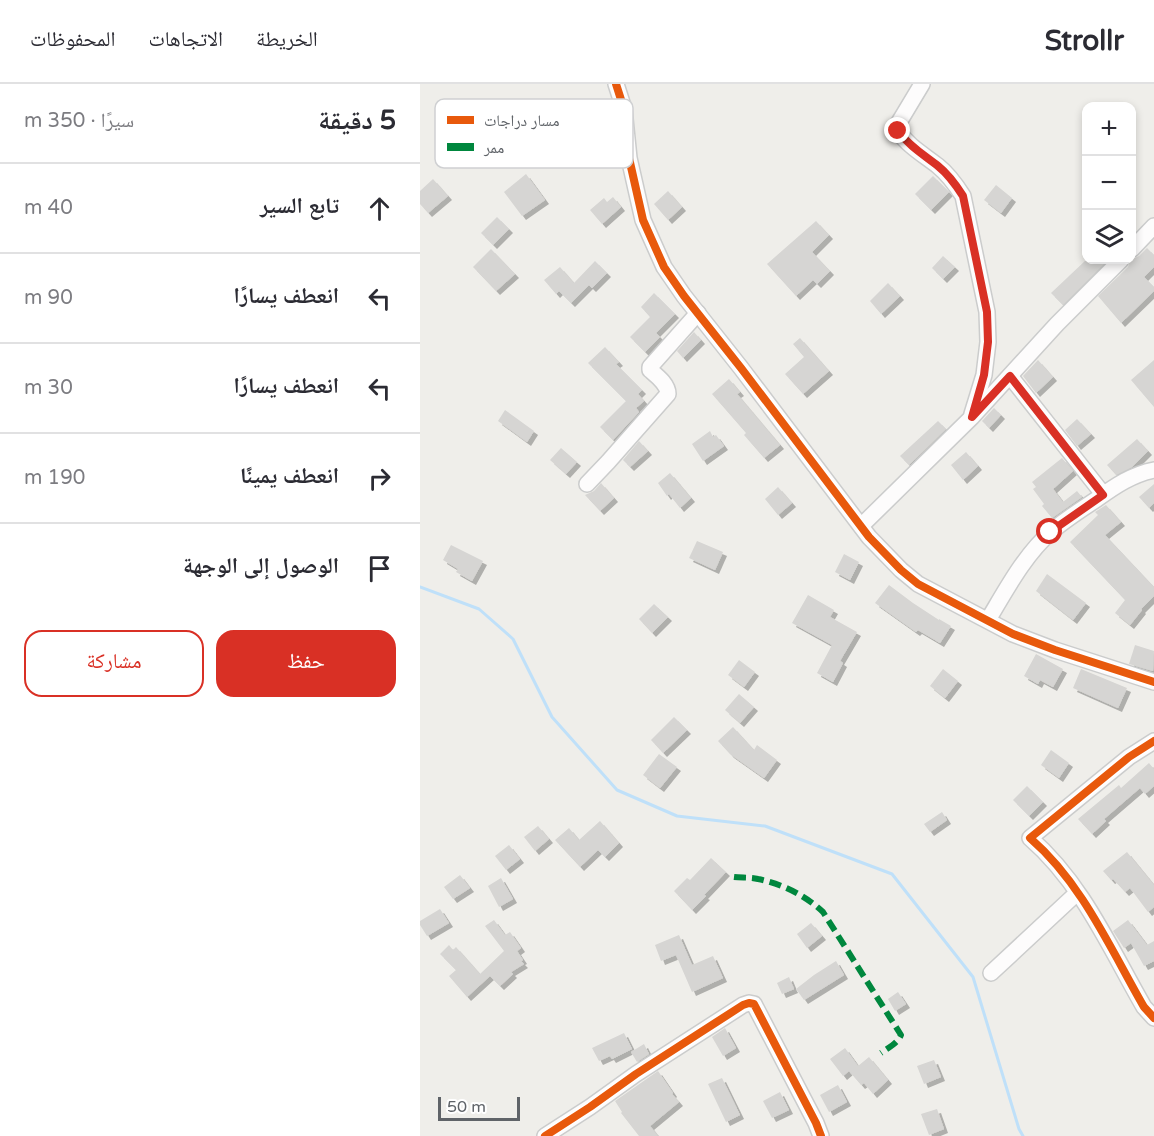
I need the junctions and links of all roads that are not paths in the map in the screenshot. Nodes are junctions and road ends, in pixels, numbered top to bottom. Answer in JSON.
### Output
{"nodes":[{"id":1,"x":616,"y":84,"type":"edge"},
{"id":2,"x":922,"y":84,"type":"edge"},
{"id":3,"x":621,"y":99,"type":"edge"},
{"id":4,"x":631,"y":168,"type":"edge"},
{"id":5,"x":1150,"y":236,"type":"edge"},
{"id":6,"x":1136,"y":246,"type":"edge"},
{"id":7,"x":1117,"y":264,"type":"edge"},
{"id":8,"x":698,"y":313,"type":"junction"},
{"id":9,"x":1010,"y":376,"type":"junction"},
{"id":10,"x":972,"y":417,"type":"junction"},
{"id":11,"x":1154,"y":470,"type":"edge"},
{"id":12,"x":587,"y":484,"type":"dead end"},
{"id":13,"x":1103,"y":495,"type":"junction"},
{"id":14,"x":861,"y":526,"type":"junction"},
{"id":15,"x":988,"y":620,"type":"junction"},
{"id":16,"x":1154,"y":682,"type":"edge"},
{"id":17,"x":1154,"y":741,"type":"edge"},
{"id":18,"x":1077,"y":892,"type":"junction"},
{"id":19,"x":991,"y":973,"type":"dead end"},
{"id":20,"x":1154,"y":1018,"type":"edge"},
{"id":21,"x":545,"y":1136,"type":"edge"},
{"id":22,"x":821,"y":1136,"type":"edge"}],
"edges":[{"from":1,"to":3,"type":"street"},
{"from":2,"to":10,"type":"street"},
{"from":4,"to":8,"type":"street"},
{"from":5,"to":6,"type":"street"},
{"from":7,"to":9,"type":"street"},
{"from":8,"to":12,"type":"street"},
{"from":8,"to":14,"type":"street"},
{"from":9,"to":10,"type":"street"},
{"from":9,"to":13,"type":"street"},
{"from":10,"to":14,"type":"street"},
{"from":11,"to":13,"type":"street"},
{"from":13,"to":15,"type":"street"},
{"from":14,"to":15,"type":"street"},
{"from":15,"to":16,"type":"street"},
{"from":17,"to":18,"type":"street"},
{"from":18,"to":19,"type":"street"},
{"from":18,"to":20,"type":"street"},
{"from":21,"to":22,"type":"street"}]}
